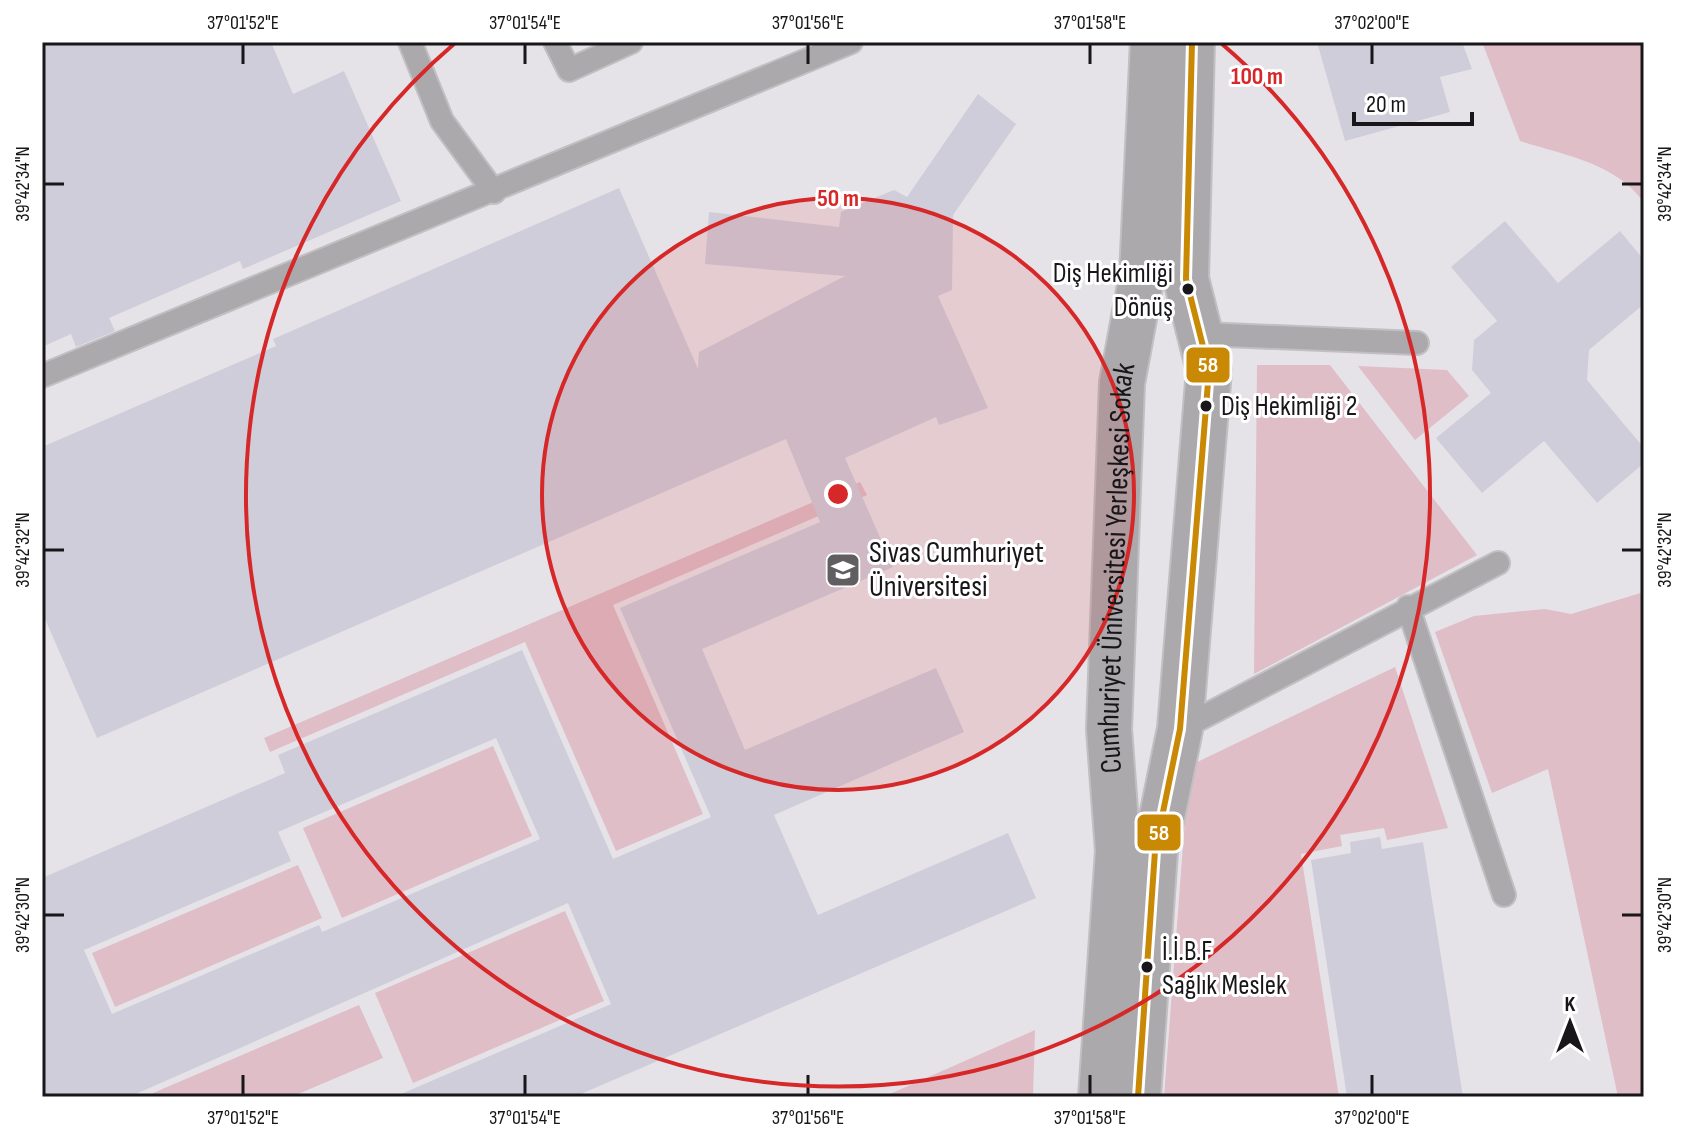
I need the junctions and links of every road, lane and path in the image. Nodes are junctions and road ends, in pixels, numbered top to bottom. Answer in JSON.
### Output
{"nodes":[{"id":1,"x":410,"y":42,"type":"edge"},
{"id":2,"x":555,"y":42,"type":"edge"},
{"id":3,"x":631,"y":42,"type":"edge"},
{"id":4,"x":851,"y":42,"type":"edge"},
{"id":5,"x":1153,"y":42,"type":"edge"},
{"id":6,"x":1192,"y":42,"type":"edge"},
{"id":7,"x":494,"y":192,"type":"junction"},
{"id":8,"x":1202,"y":334,"type":"junction"},
{"id":9,"x":1417,"y":343,"type":"dead end"},
{"id":10,"x":42,"y":376,"type":"edge"},
{"id":11,"x":1498,"y":563,"type":"dead end"},
{"id":12,"x":1408,"y":607,"type":"junction"},
{"id":13,"x":1180,"y":729,"type":"junction"},
{"id":14,"x":1504,"y":895,"type":"dead end"},
{"id":15,"x":1101,"y":1097,"type":"edge"},
{"id":16,"x":1138,"y":1097,"type":"edge"}],
"edges":[{"from":1,"to":7,"type":"lane"},
{"from":2,"to":3,"type":"lane"},
{"from":4,"to":7,"type":"lane"},
{"from":5,"to":15,"type":"street","name":"Cumhuriyet Üniversitesi Yerleşkesi Sokak"},
{"from":6,"to":8,"type":"street","name":"Cumhuriyet Üniversitesi Yerleşkesi Sokak"},
{"from":7,"to":10,"type":"lane"},
{"from":8,"to":9,"type":"lane"},
{"from":8,"to":13,"type":"street","name":"Cumhuriyet Üniversitesi Yerleşkesi Sokak"},
{"from":11,"to":12,"type":"lane"},
{"from":12,"to":13,"type":"lane"},
{"from":12,"to":14,"type":"lane"},
{"from":13,"to":16,"type":"street","name":"Cumhuriyet Üniversitesi Yerleşkesi Sokak"}]}
